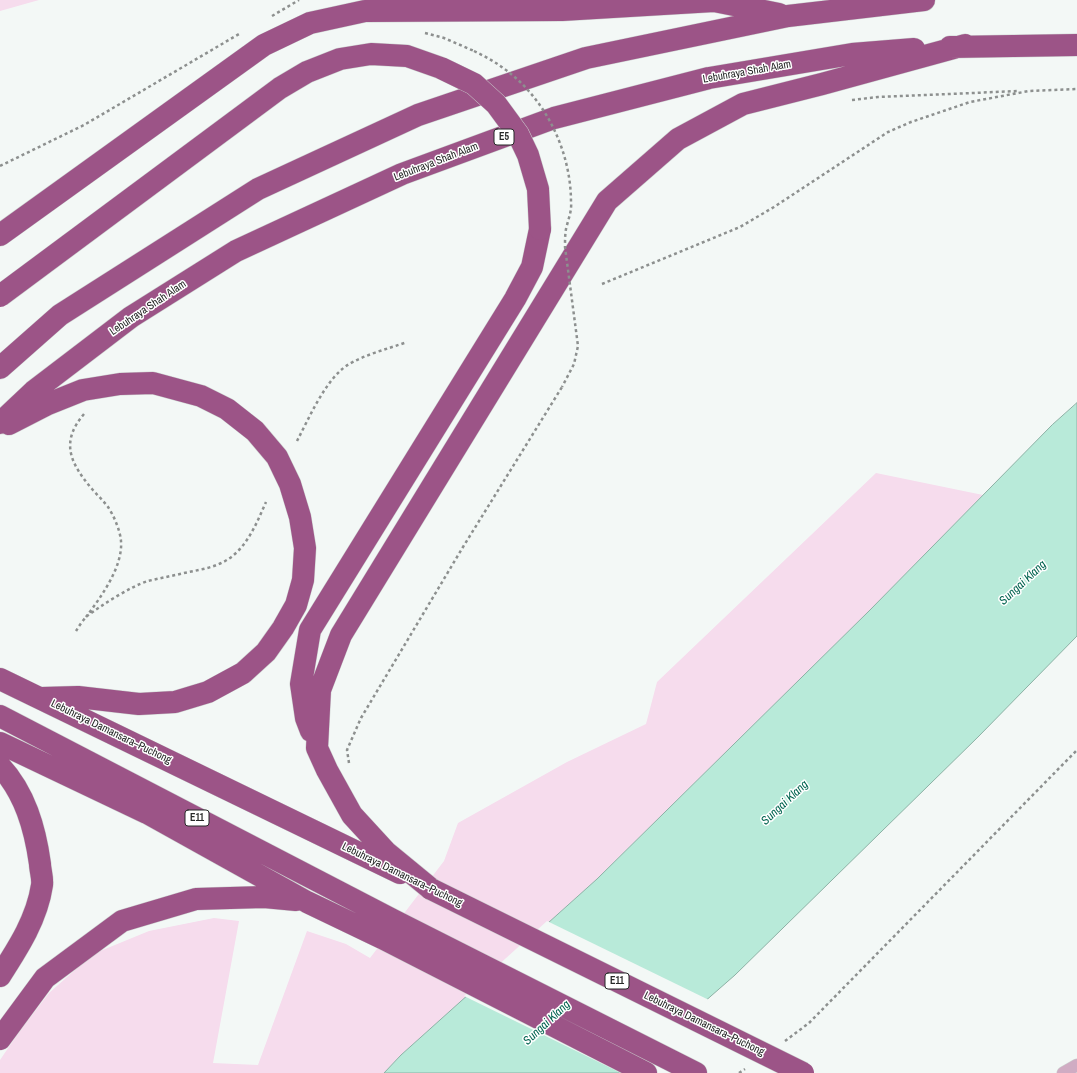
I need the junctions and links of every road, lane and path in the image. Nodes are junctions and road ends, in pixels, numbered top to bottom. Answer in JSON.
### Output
{"nodes":[{"id":1,"x":299,"y":0,"type":"edge"},
{"id":2,"x":924,"y":0,"type":"edge"},
{"id":3,"x":788,"y":16,"type":"junction"},
{"id":4,"x":269,"y":17,"type":"dead end"},
{"id":5,"x":242,"y":32,"type":"dead end"},
{"id":6,"x":965,"y":45,"type":"junction"},
{"id":7,"x":1077,"y":45,"type":"edge"},
{"id":8,"x":1077,"y":89,"type":"edge"},
{"id":9,"x":1029,"y":91,"type":"junction"},
{"id":10,"x":849,"y":100,"type":"dead end"},
{"id":11,"x":0,"y":166,"type":"edge"},
{"id":12,"x":0,"y":235,"type":"edge"},
{"id":13,"x":602,"y":284,"type":"dead end"},
{"id":14,"x":0,"y":296,"type":"edge"},
{"id":15,"x":407,"y":342,"type":"dead end"},
{"id":16,"x":0,"y":368,"type":"edge"},
{"id":17,"x":562,"y":387,"type":"dead end"},
{"id":18,"x":86,"y":412,"type":"dead end"},
{"id":19,"x":0,"y":423,"type":"edge"},
{"id":20,"x":0,"y":429,"type":"edge"},
{"id":21,"x":297,"y":441,"type":"dead end"},
{"id":22,"x":266,"y":502,"type":"dead end"},
{"id":23,"x":86,"y":617,"type":"junction"},
{"id":24,"x":76,"y":631,"type":"dead end"},
{"id":25,"x":0,"y":679,"type":"edge"},
{"id":26,"x":42,"y":698,"type":"junction"},
{"id":27,"x":0,"y":716,"type":"edge"},
{"id":28,"x":0,"y":743,"type":"edge"},
{"id":29,"x":317,"y":748,"type":"junction"},
{"id":30,"x":1077,"y":750,"type":"edge"},
{"id":31,"x":349,"y":764,"type":"dead end"},
{"id":32,"x":0,"y":766,"type":"edge"},
{"id":33,"x":431,"y":889,"type":"junction"},
{"id":34,"x":307,"y":902,"type":"junction"},
{"id":35,"x":0,"y":976,"type":"edge"},
{"id":36,"x":0,"y":1039,"type":"edge"},
{"id":37,"x":784,"y":1041,"type":"dead end"},
{"id":38,"x":1077,"y":1065,"type":"edge"},
{"id":39,"x":745,"y":1068,"type":"dead end"},
{"id":40,"x":646,"y":1073,"type":"edge"},
{"id":41,"x":696,"y":1073,"type":"edge"},
{"id":42,"x":738,"y":1073,"type":"edge"},
{"id":43,"x":803,"y":1073,"type":"edge"},
{"id":44,"x":1063,"y":1073,"type":"edge"}],
"edges":[{"from":1,"to":4,"type":"path"},
{"from":2,"to":3,"type":"highway"},
{"from":3,"to":12,"type":"highway"},
{"from":3,"to":16,"type":"highway"},
{"from":5,"to":11,"type":"path"},
{"from":6,"to":7,"type":"highway","name":"Lebuhraya Shah Alam","number":"E5"},
{"from":6,"to":19,"type":"highway","name":"Lebuhraya Shah Alam","number":"E5"},
{"from":6,"to":29,"type":"highway"},
{"from":8,"to":9,"type":"path"},
{"from":9,"to":10,"type":"path"},
{"from":9,"to":13,"type":"path"},
{"from":14,"to":29,"type":"highway","bridge":true},
{"from":15,"to":21,"type":"path"},
{"from":17,"to":31,"type":"path"},
{"from":18,"to":23,"type":"path"},
{"from":20,"to":26,"type":"highway"},
{"from":22,"to":23,"type":"path"},
{"from":23,"to":24,"type":"path"},
{"from":25,"to":26,"type":"highway","name":"Lebuhraya Damansara–Puchong","number":"E11"},
{"from":26,"to":33,"type":"highway","name":"Lebuhraya Damansara–Puchong","number":"E11"},
{"from":27,"to":41,"type":"highway","number":"E11"},
{"from":28,"to":34,"type":"highway","number":"E11"},
{"from":29,"to":33,"type":"highway"},
{"from":30,"to":37,"type":"path"},
{"from":32,"to":35,"type":"highway"},
{"from":33,"to":43,"type":"highway","name":"Lebuhraya Damansara–Puchong","number":"E11","bridge":true},
{"from":34,"to":36,"type":"highway"},
{"from":34,"to":40,"type":"highway","number":"E11"},
{"from":38,"to":44,"type":"lane"},
{"from":39,"to":42,"type":"path"}]}
